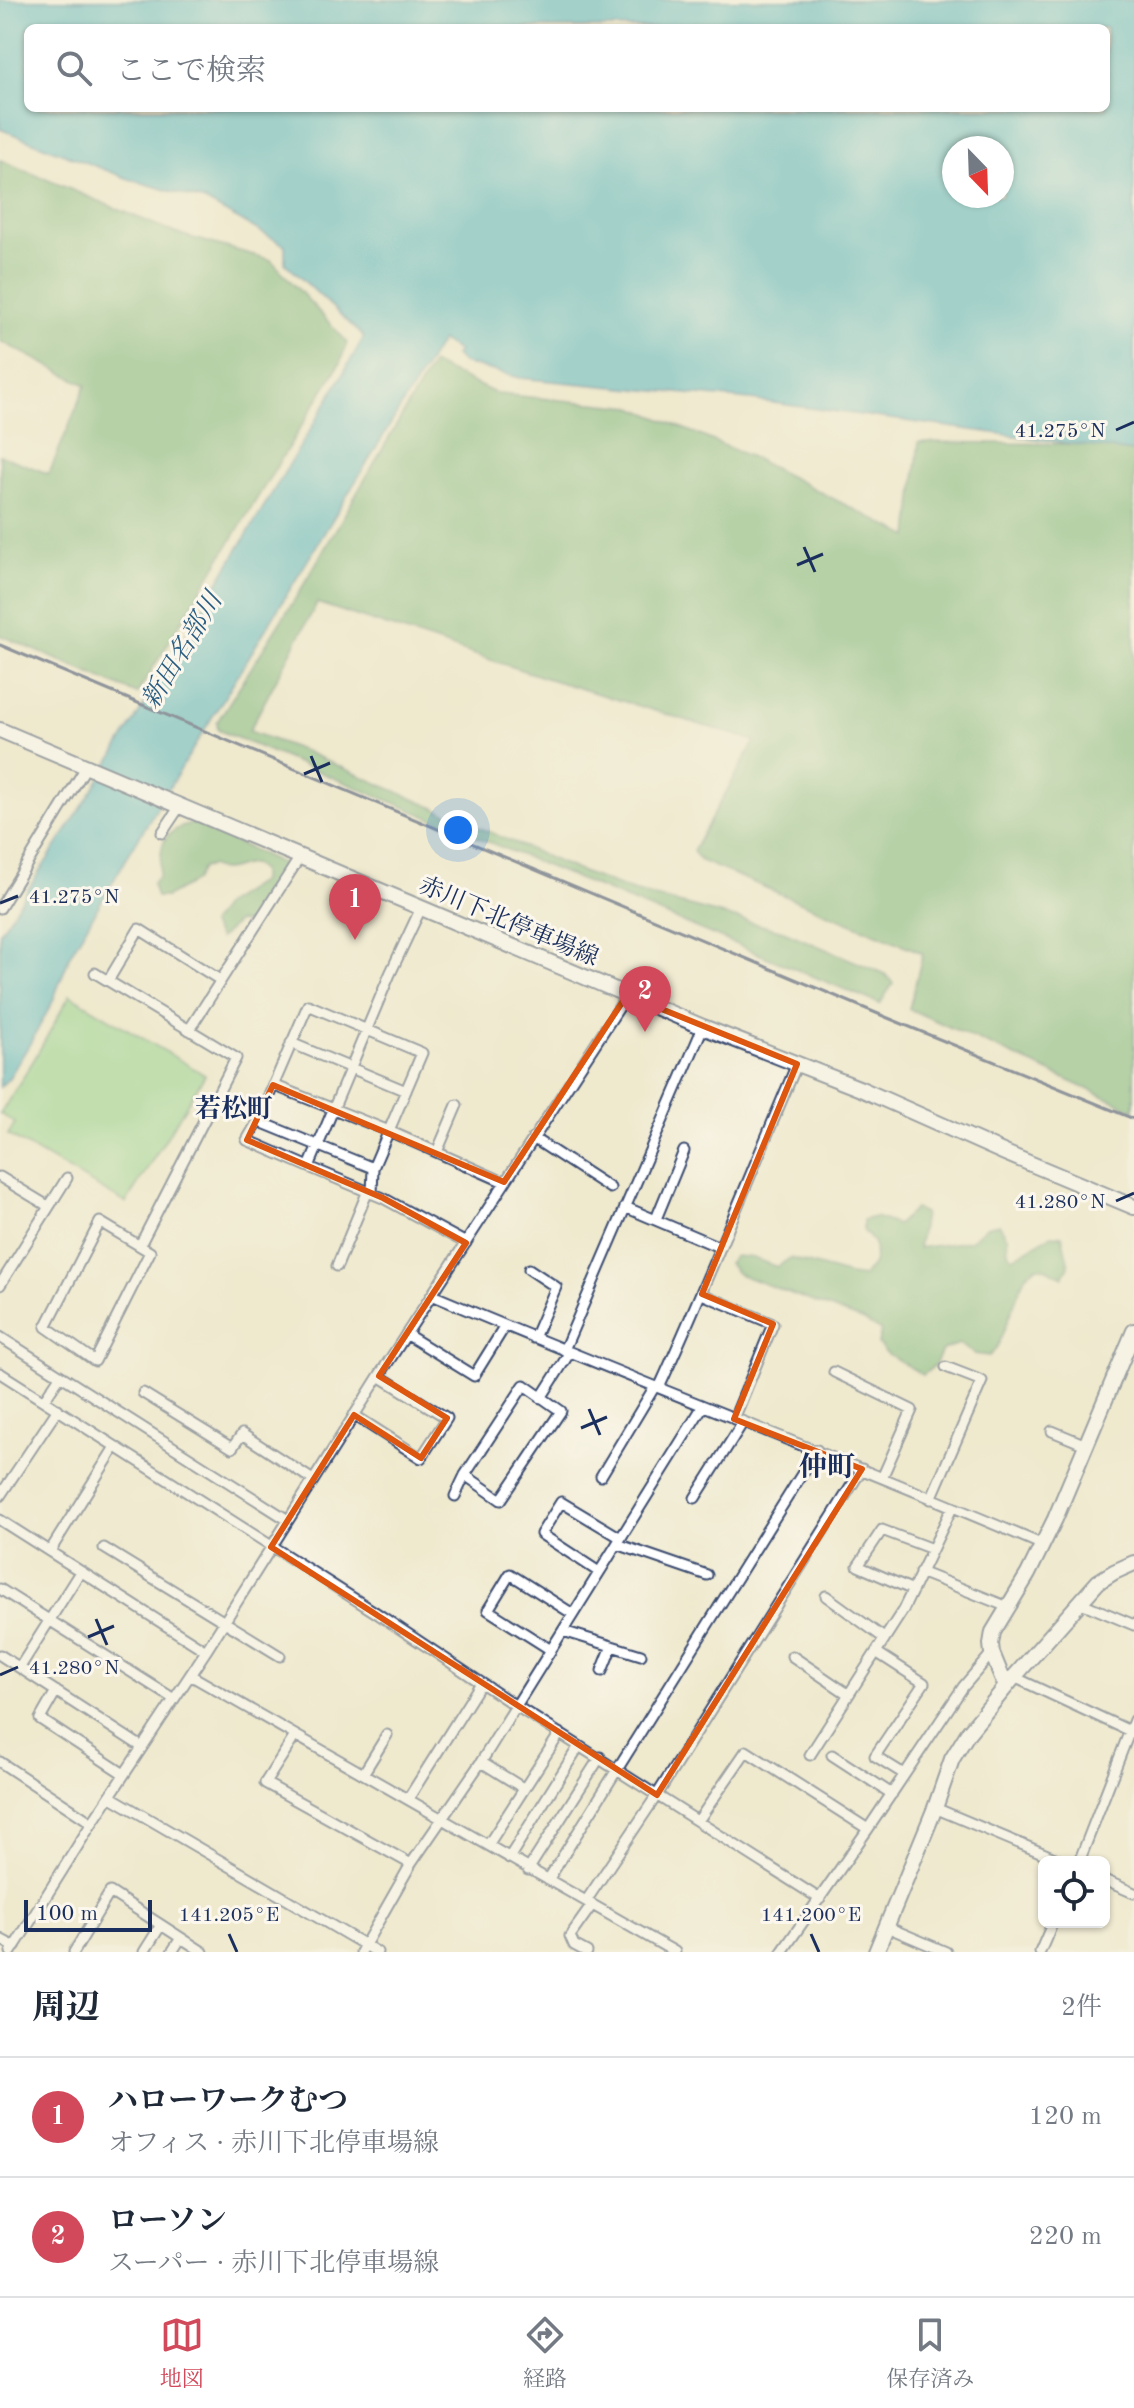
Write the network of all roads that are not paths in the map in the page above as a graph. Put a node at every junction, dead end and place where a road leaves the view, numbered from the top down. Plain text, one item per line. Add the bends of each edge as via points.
1 (0, 730) edge
2 (88, 767) junction
3 (180, 806) junction
4 (162, 833) dead end
5 (300, 857) junction
6 (0, 908) edge
7 (421, 908) junction
8 (95, 973) dead end
9 (220, 980) junction
10 (108, 981) junction
11 (627, 995) junction
12 (703, 1027) junction
13 (368, 1029) junction
14 (189, 1030) junction
15 (291, 1043) junction
16 (797, 1064) junction
17 (350, 1068) junction
18 (273, 1085) junction
19 (406, 1091) junction
20 (457, 1105) dead end
21 (333, 1109) junction
22 (258, 1121) junction
23 (389, 1131) junction
24 (533, 1138) junction
25 (318, 1145) junction
26 (684, 1151) dead end
27 (437, 1152) junction
28 (309, 1167) junction
29 (373, 1168) junction
30 (0, 1177) edge
31 (67, 1178) dead end
32 (504, 1182) junction
33 (610, 1188) dead end
34 (370, 1194) junction
35 (48, 1206) junction
36 (625, 1207) junction
37 (1134, 1207) edge
38 (656, 1219) junction
39 (466, 1243) junction
40 (140, 1245) junction
41 (719, 1247) junction
42 (0, 1262) edge
43 (337, 1266) dead end
44 (10, 1269) junction
45 (529, 1269) dead end
46 (0, 1285) edge
47 (702, 1294) junction
48 (432, 1295) junction
49 (505, 1326) junction
50 (1134, 1331) edge
51 (406, 1334) junction
52 (0, 1337) edge
53 (534, 1338) junction
54 (567, 1351) junction
55 (946, 1367) dead end
56 (834, 1372) dead end
57 (0, 1373) edge
58 (60, 1376) junction
59 (379, 1376) junction
60 (657, 1387) junction
61 (143, 1393) dead end
62 (541, 1398) junction
63 (44, 1400) junction
64 (703, 1406) junction
65 (58, 1409) junction
66 (354, 1415) junction
67 (738, 1421) junction
68 (1052, 1431) dead end
69 (1086, 1445) junction
70 (115, 1447) junction
71 (817, 1450) junction
72 (862, 1469) junction
73 (465, 1475) junction
74 (601, 1476) dead end
75 (882, 1478) junction
76 (313, 1480) junction
77 (0, 1496) edge
78 (455, 1496) dead end
79 (695, 1498) dead end
80 (931, 1499) junction
81 (952, 1508) junction
82 (0, 1520) edge
83 (288, 1520) junction
84 (619, 1541) junction
85 (1043, 1545) junction
86 (271, 1547) junction
87 (104, 1548) dead end
88 (932, 1549) junction
89 (50, 1551) junction
90 (1134, 1563) edge
91 (80, 1572) junction
92 (599, 1572) junction
93 (920, 1572) junction
94 (707, 1575) dead end
95 (0, 1589) edge
96 (913, 1590) junction
97 (826, 1596) dead end
98 (1079, 1602) junction
99 (1008, 1607) junction
100 (573, 1614) junction
101 (50, 1621) junction
102 (223, 1622) junction
103 (1134, 1625) edge
104 (563, 1631) junction
105 (884, 1638) junction
106 (612, 1646) junction
107 (551, 1650) junction
108 (206, 1651) junction
109 (876, 1652) junction
110 (992, 1653) junction
111 (0, 1655) edge
112 (641, 1655) dead end
113 (280, 1656) dead end
114 (792, 1656) dead end
115 (20, 1667) junction
116 (602, 1671) dead end
117 (190, 1675) junction
118 (1010, 1682) junction
119 (481, 1683) junction
120 (56, 1691) junction
121 (848, 1694) junction
122 (174, 1699) junction
123 (516, 1706) junction
124 (1134, 1720) edge
125 (1132, 1732) edge
126 (560, 1733) junction
127 (387, 1735) dead end
128 (295, 1736) junction
129 (579, 1746) junction
130 (142, 1747) junction
131 (810, 1755) dead end
132 (832, 1755) dead end
133 (600, 1757) junction
134 (0, 1762) edge
135 (481, 1762) junction
136 (617, 1768) junction
137 (124, 1774) junction
138 (363, 1774) junction
139 (904, 1774) junction
140 (523, 1788) junction
141 (892, 1794) junction
142 (657, 1795) junction
143 (111, 1797) junction
144 (408, 1799) junction
145 (935, 1808) junction
146 (440, 1819) junction
147 (698, 1821) junction
148 (92, 1823) junction
149 (868, 1829) junction
150 (488, 1845) junction
151 (1050, 1856) edge
152 (1081, 1856) edge
153 (509, 1858) junction
154 (411, 1864) junction
155 (528, 1870) junction
156 (548, 1880) junction
157 (1110, 1883) edge
158 (1134, 1893) edge
159 (820, 1899) junction
160 (589, 1903) junction
161 (161, 1925) junction
162 (887, 1927) junction
163 (1050, 1928) edge
164 (181, 1938) junction
165 (0, 1939) edge
166 (363, 1949) edge
167 (13, 1950) edge
168 (74, 1952) edge
169 (144, 1952) edge
170 (172, 1952) edge
171 (203, 1952) edge
172 (377, 1952) edge
173 (587, 1952) edge
174 (675, 1952) edge
175 (782, 1952) edge
176 (876, 1952) edge
177 (946, 1952) edge
178 (1040, 1952) edge

1 - 2 main road, 赤川下北停車場線
2 - 3 main road, 赤川下北停車場線
2 - 6 street
3 - 4 street
3 - 5 main road, 赤川下北停車場線
5 - 7 main road, 赤川下北停車場線
5 - 9 street
7 - 11 main road, 赤川下北停車場線
7 - 13 street
8 - 10 street
9 - 10 street via 139,929
9 - 14 street
10 - 14 street
11 - 12 main road, 赤川下北停車場線
11 - 24 street
12 - 16 main road, 赤川下北停車場線
12 - 36 street
13 - 15 street via 308,1005
13 - 17 street
13 - 19 street via 422,1053
14 - 40 street via 236,1058
15 - 17 street
15 - 18 street
16 - 37 main road, 赤川下北停車場線
16 - 41 street
17 - 19 street
17 - 21 street
18 - 21 street
18 - 22 street
19 - 23 street
20 - 27 street
21 - 23 street
21 - 25 street
22 - 25 street
22 - 28 street via 247,1140
23 - 27 street
23 - 29 street
24 - 32 street
24 - 33 street
25 - 28 street
25 - 29 street
26 - 38 street
27 - 32 street
28 - 34 street
29 - 34 street
30 - 35 street
31 - 35 street
32 - 39 street
34 - 39 street
34 - 43 street
35 - 44 street
36 - 38 street
36 - 54 street
38 - 41 street
39 - 48 street
40 - 40 street via 100,1222 46,1327 95,1361 150,1252
41 - 47 street
42 - 44 street
44 - 46 street
45 - 53 street via 556,1287
47 - 60 street
47 - 67 street via 773,1324
48 - 49 street
48 - 51 street
49 - 51 street via 474,1376
49 - 53 street
50 - 69 main road
51 - 59 street
52 - 58 street
53 - 54 street
54 - 60 street
54 - 62 street
55 - 80 street via 982,1381
56 - 75 street via 912,1410
57 - 63 street
58 - 63 street
58 - 83 street
59 - 66 street
59 - 66 street via 447,1418 421,1458
60 - 64 street
60 - 74 street
61 - 76 street via 232,1448 242,1434
62 - 73 street via 524,1385
62 - 73 street via 561,1411 501,1500
63 - 65 street
64 - 67 street
64 - 84 street
65 - 70 street
65 - 77 street
66 - 76 street
67 - 71 street
67 - 79 street
68 - 69 street
69 - 85 main road
70 - 86 street
70 - 89 street
71 - 72 street
71 - 136 street
72 - 75 street
72 - 142 street
73 - 78 street
75 - 80 street
76 - 83 street
80 - 81 street
81 - 85 street
81 - 88 street
82 - 89 street
83 - 86 street
84 - 92 street
84 - 92 street via 561,1502 541,1534
84 - 94 street
85 - 99 main road
86 - 102 street
86 - 119 street
87 - 102 street
88 - 93 street
88 - 96 street via 882,1530 858,1566
89 - 91 street
90 - 98 main road via 1098,1582
91 - 101 street
91 - 108 street
92 - 100 street
93 - 96 street
93 - 99 street
95 - 101 street
96 - 105 street
97 - 105 street
98 - 103 street
98 - 118 main road
99 - 110 main road via 993,1632
100 - 104 street
100 - 107 street via 510,1574 488,1610
101 - 115 street
101 - 122 street
102 - 108 street
102 - 113 street
104 - 106 street
104 - 107 street
105 - 109 street
106 - 112 street
106 - 116 street
107 - 123 street
108 - 117 street
109 - 121 street
109 - 139 street via 924,1683 875,1756
110 - 118 main road
110 - 139 street
111 - 115 street
114 - 121 street
115 - 120 street
117 - 122 street
117 - 128 street
118 - 125 street
118 - 145 main road via 952,1759
119 - 123 street
119 - 144 street
120 - 130 street
120 - 137 street via 40,1719
121 - 131 street
122 - 130 street
123 - 126 street
123 - 135 street
124 - 125 street
125 - 152 street
126 - 129 street
126 - 140 street
127 - 138 street
128 - 138 street
128 - 154 street via 265,1783
129 - 133 street
129 - 153 street
130 - 137 street
132 - 141 street
133 - 136 street
133 - 155 street
134 - 148 street
135 - 140 street
135 - 146 street
136 - 142 street
136 - 156 street
137 - 143 street
138 - 144 street
139 - 141 street
140 - 150 street
141 - 149 street
142 - 147 street
142 - 160 street
143 - 148 street
143 - 166 street
144 - 146 street
145 - 151 street
145 - 162 main road
146 - 150 street
146 - 154 street
147 - 149 street via 746,1751
147 - 159 street
148 - 167 street
149 - 159 street
150 - 153 street
153 - 155 street
154 - 166 street
155 - 156 street
156 - 160 street
157 - 158 street
159 - 175 street
160 - 173 street via 570,1936
160 - 174 street
161 - 164 street
161 - 168 street via 110,1892
161 - 169 street
162 - 176 main road
162 - 177 street
163 - 178 street
164 - 170 street
164 - 171 street
165 - 167 street
166 - 172 street

